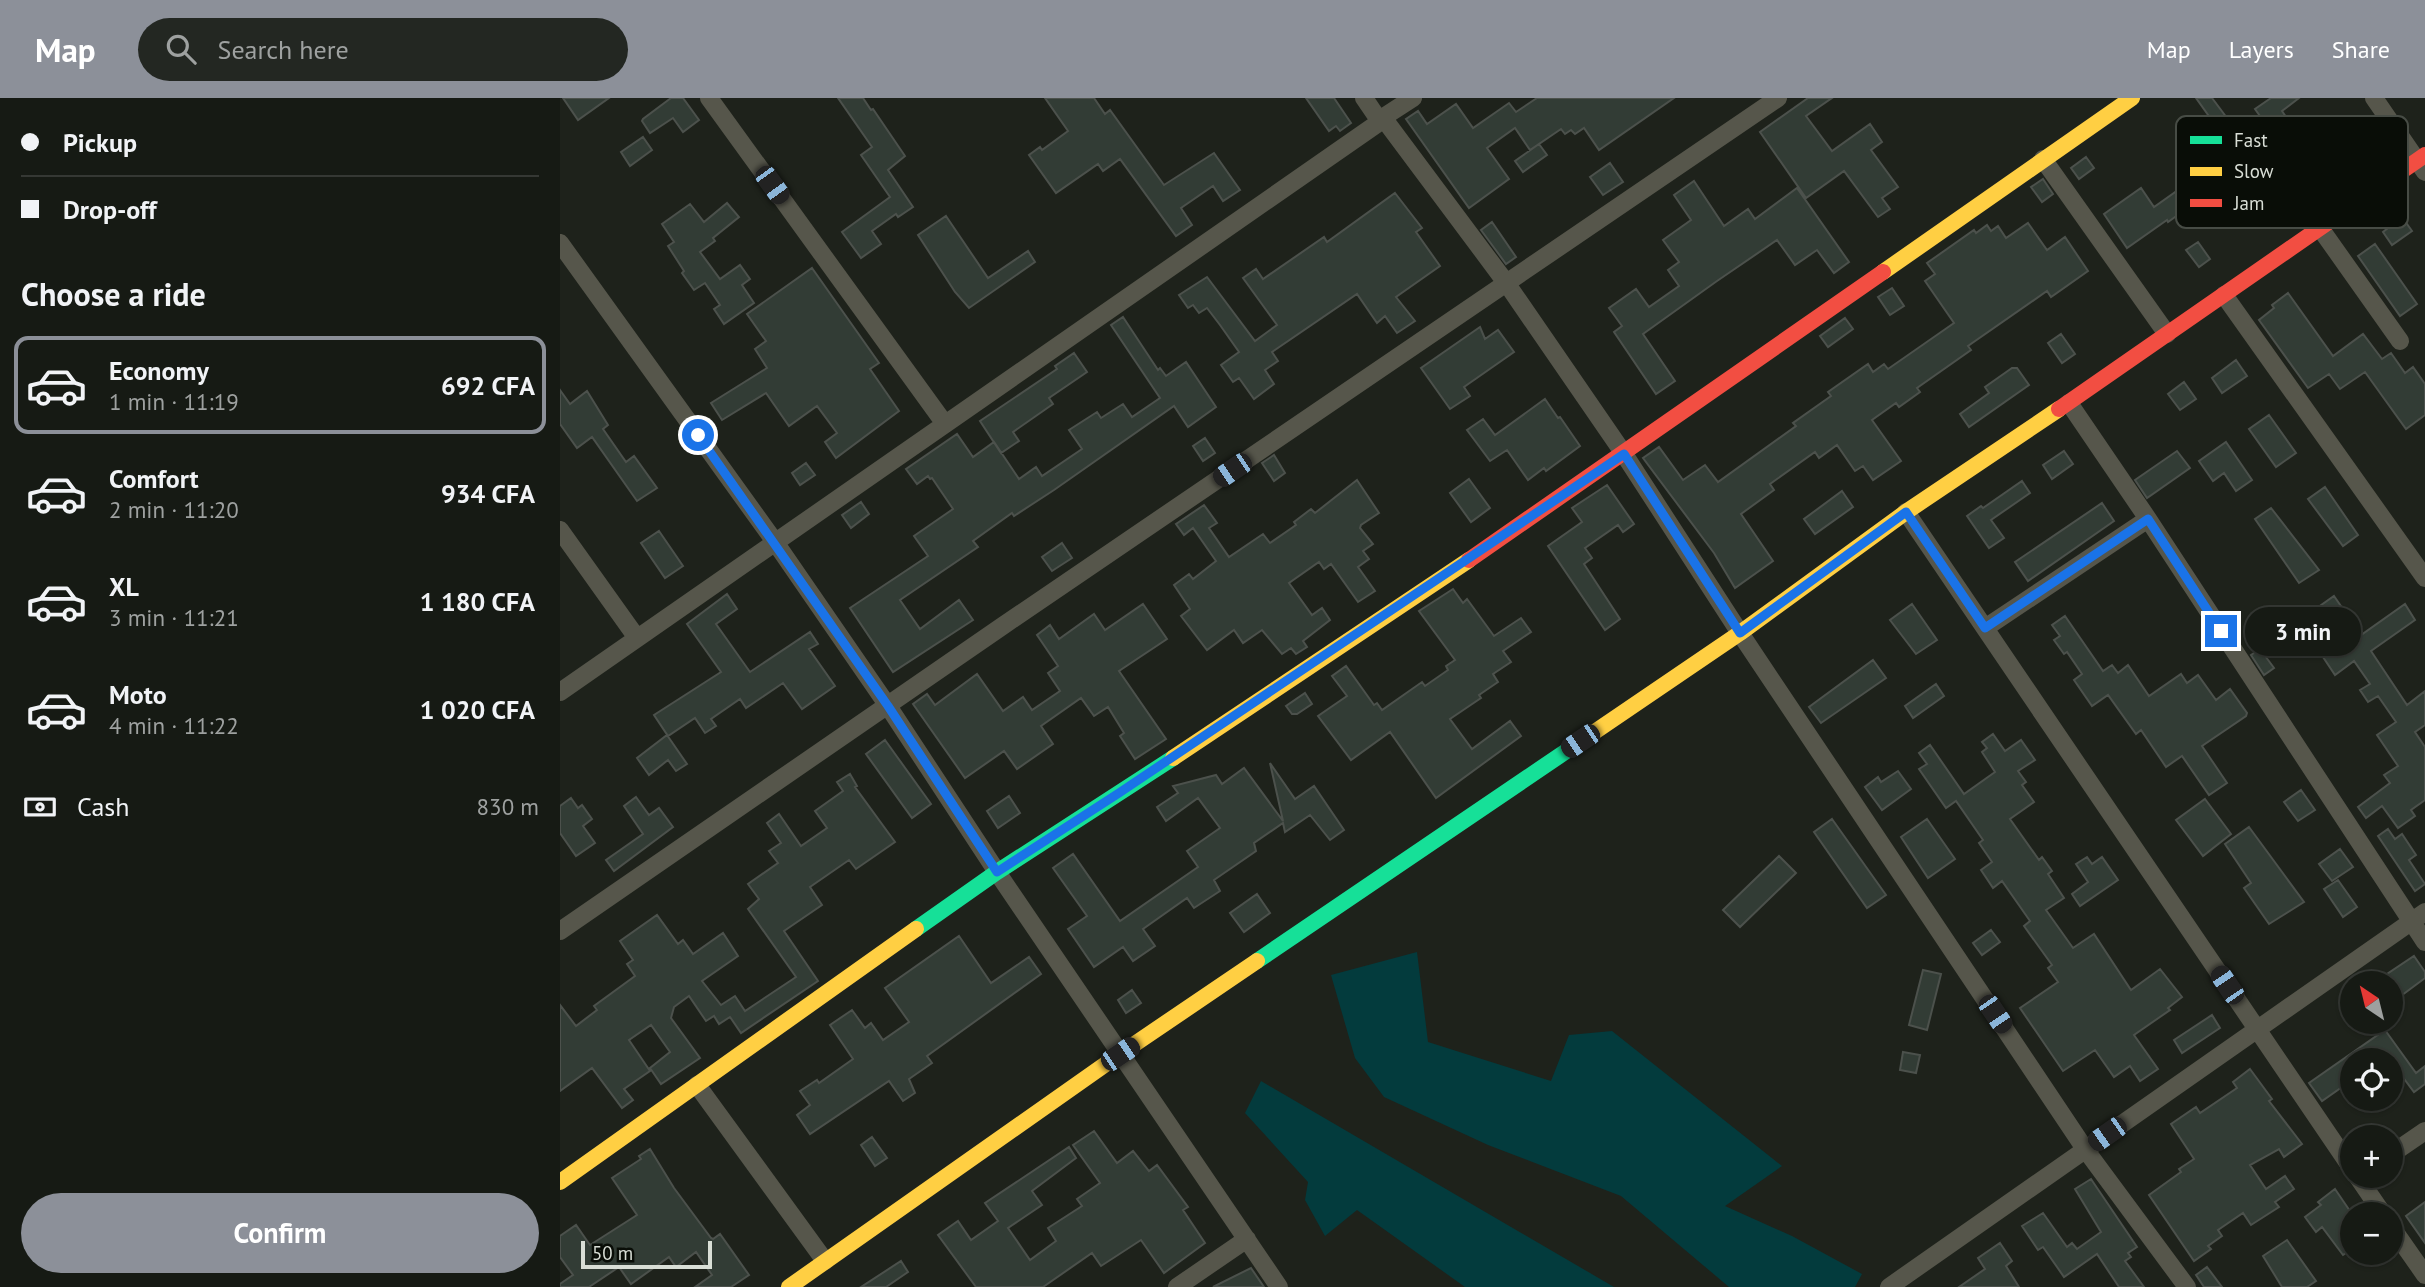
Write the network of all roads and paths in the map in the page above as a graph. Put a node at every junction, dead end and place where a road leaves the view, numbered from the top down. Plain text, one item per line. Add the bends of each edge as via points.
1 (709, 98) edge
2 (1364, 98) edge
3 (1413, 98) edge
4 (1778, 98) edge
5 (2132, 98) edge
6 (2374, 98) edge
7 (2387, 116) edge
8 (1382, 120) junction
9 (2408, 144) edge
10 (2043, 159) junction
11 (2422, 163) edge
12 (2320, 228) joint
13 (560, 243) edge
14 (1507, 285) junction
15 (2224, 295) junction
16 (2167, 334) junction
17 (2400, 341) dead end
18 (2069, 403) junction
19 (945, 424) junction
20 (1624, 454) junction
21 (1906, 512) junction
22 (2148, 519) junction
23 (560, 530) edge
24 (775, 542) junction
25 (2425, 578) edge
26 (1985, 628) junction
27 (1740, 633) junction
28 (637, 638) junction
29 (560, 692) edge
30 (888, 706) junction
31 (997, 872) junction
32 (2418, 917) edge
33 (560, 932) edge
34 (2425, 942) edge
35 (2257, 1030) junction
36 (1120, 1054) junction
37 (697, 1084) junction
38 (2425, 1130) edge
39 (2403, 1146) edge
40 (2085, 1149) junction
41 (2340, 1150) edge
42 (560, 1182) edge
43 (1247, 1239) junction
44 (2403, 1244) edge
45 (825, 1261) junction
46 (2425, 1275) edge
47 (789, 1287) edge
48 (1177, 1287) edge
49 (1279, 1287) edge
50 (1889, 1287) edge
51 (2187, 1287) edge

1 - 19 street
2 - 8 street
3 - 8 street
4 - 14 street
5 - 10 street
6 - 7 street
8 - 14 street
8 - 19 street
9 - 11 street
10 - 16 street
10 - 20 street
12 - 15 street
12 - 17 street
13 - 24 street
14 - 20 street
14 - 30 street
15 - 16 street
15 - 25 street
16 - 18 street
18 - 21 street
18 - 22 street
19 - 24 street
20 - 27 street
20 - 31 street
21 - 26 street
21 - 27 street
22 - 26 street
22 - 32 street
23 - 28 street
24 - 28 street
24 - 30 street
26 - 35 street
27 - 36 street
27 - 40 street
28 - 29 street
30 - 31 street
30 - 33 street
31 - 36 street
31 - 37 street
32 - 34 street
32 - 35 street
35 - 40 street
35 - 41 street
36 - 43 street
36 - 45 street
37 - 42 street
37 - 45 street
38 - 39 street
40 - 50 street
40 - 51 street
43 - 48 street
43 - 49 street
44 - 46 street
45 - 47 street

